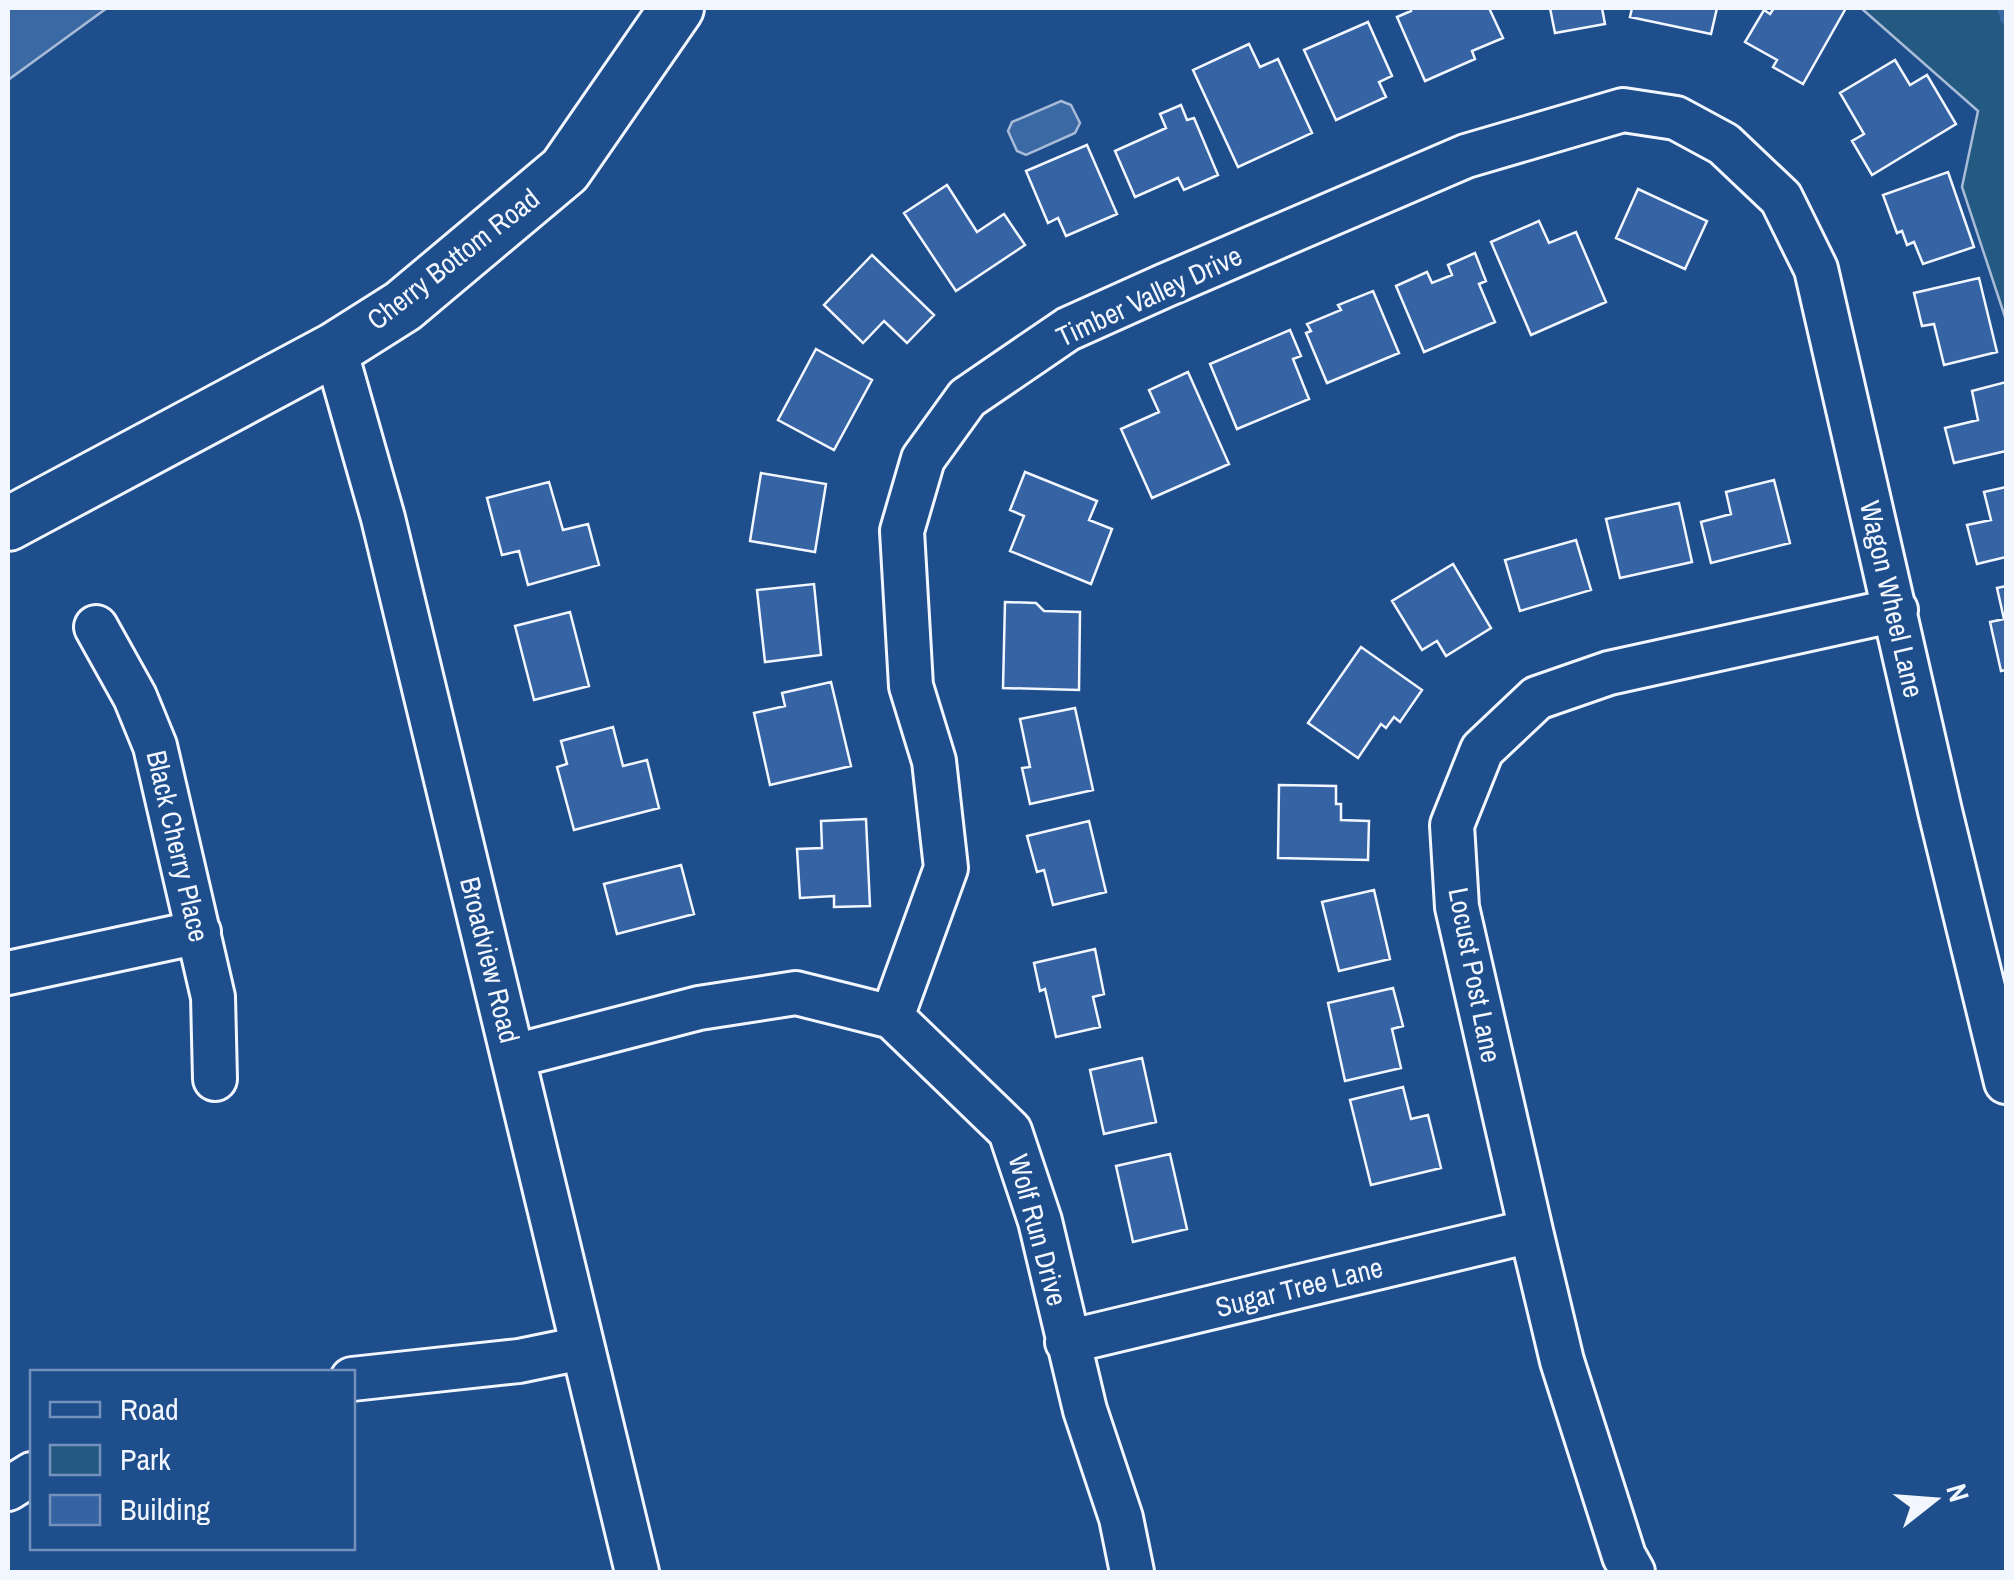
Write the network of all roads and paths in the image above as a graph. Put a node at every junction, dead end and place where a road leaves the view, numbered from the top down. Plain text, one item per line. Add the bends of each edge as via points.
1 (677, 8) edge
2 (1724, 144) joint
3 (334, 349) junction
4 (8, 524) edge
5 (1896, 610) junction
6 (96, 627) dead end
7 (199, 932) junction
8 (8, 974) edge
9 (892, 1017) junction
10 (514, 1056) junction
11 (215, 1079) dead end
12 (2006, 1082) edge
13 (1530, 1231) junction
14 (1068, 1342) junction
15 (582, 1348) junction
16 (355, 1379) edge
17 (30, 1475) edge
18 (8, 1489) edge
19 (637, 1572) edge
20 (1132, 1572) edge
21 (1633, 1572) edge

1 - 3 main road, Cherry Bottom Road via 565,170 403,306
2 - 5 street, Wagon Wheel Lane via 1781,198 1816,269
2 - 9 street, Timber Valley Drive via 1676,118 1623,110 1466,156 1068,329 967,398 923,459 902,531 911,686 934,761 946,868
3 - 4 main road, Cherry Bottom Road
3 - 10 street, Broadview Road via 383,518
5 - 12 street, Wagon Wheel Lane
5 - 13 street, Locust Post Lane via 1609,673 1537,698 1482,750 1452,825 1457,906
6 - 7 street, Black Cherry Place via 156,746
7 - 8 street
7 - 11 street, Black Cherry Place via 213,997
9 - 10 street, Wolf Run Drive via 796,993 699,1008
9 - 14 street, Wolf Run Drive via 1010,1131
10 - 15 street, Broadview Road
13 - 14 street, Sugar Tree Lane
13 - 21 street, Locust Post Lane via 1562,1360
14 - 20 street, Wolf Run Drive
15 - 16 street
15 - 19 street, Broadview Road
17 - 18 street

